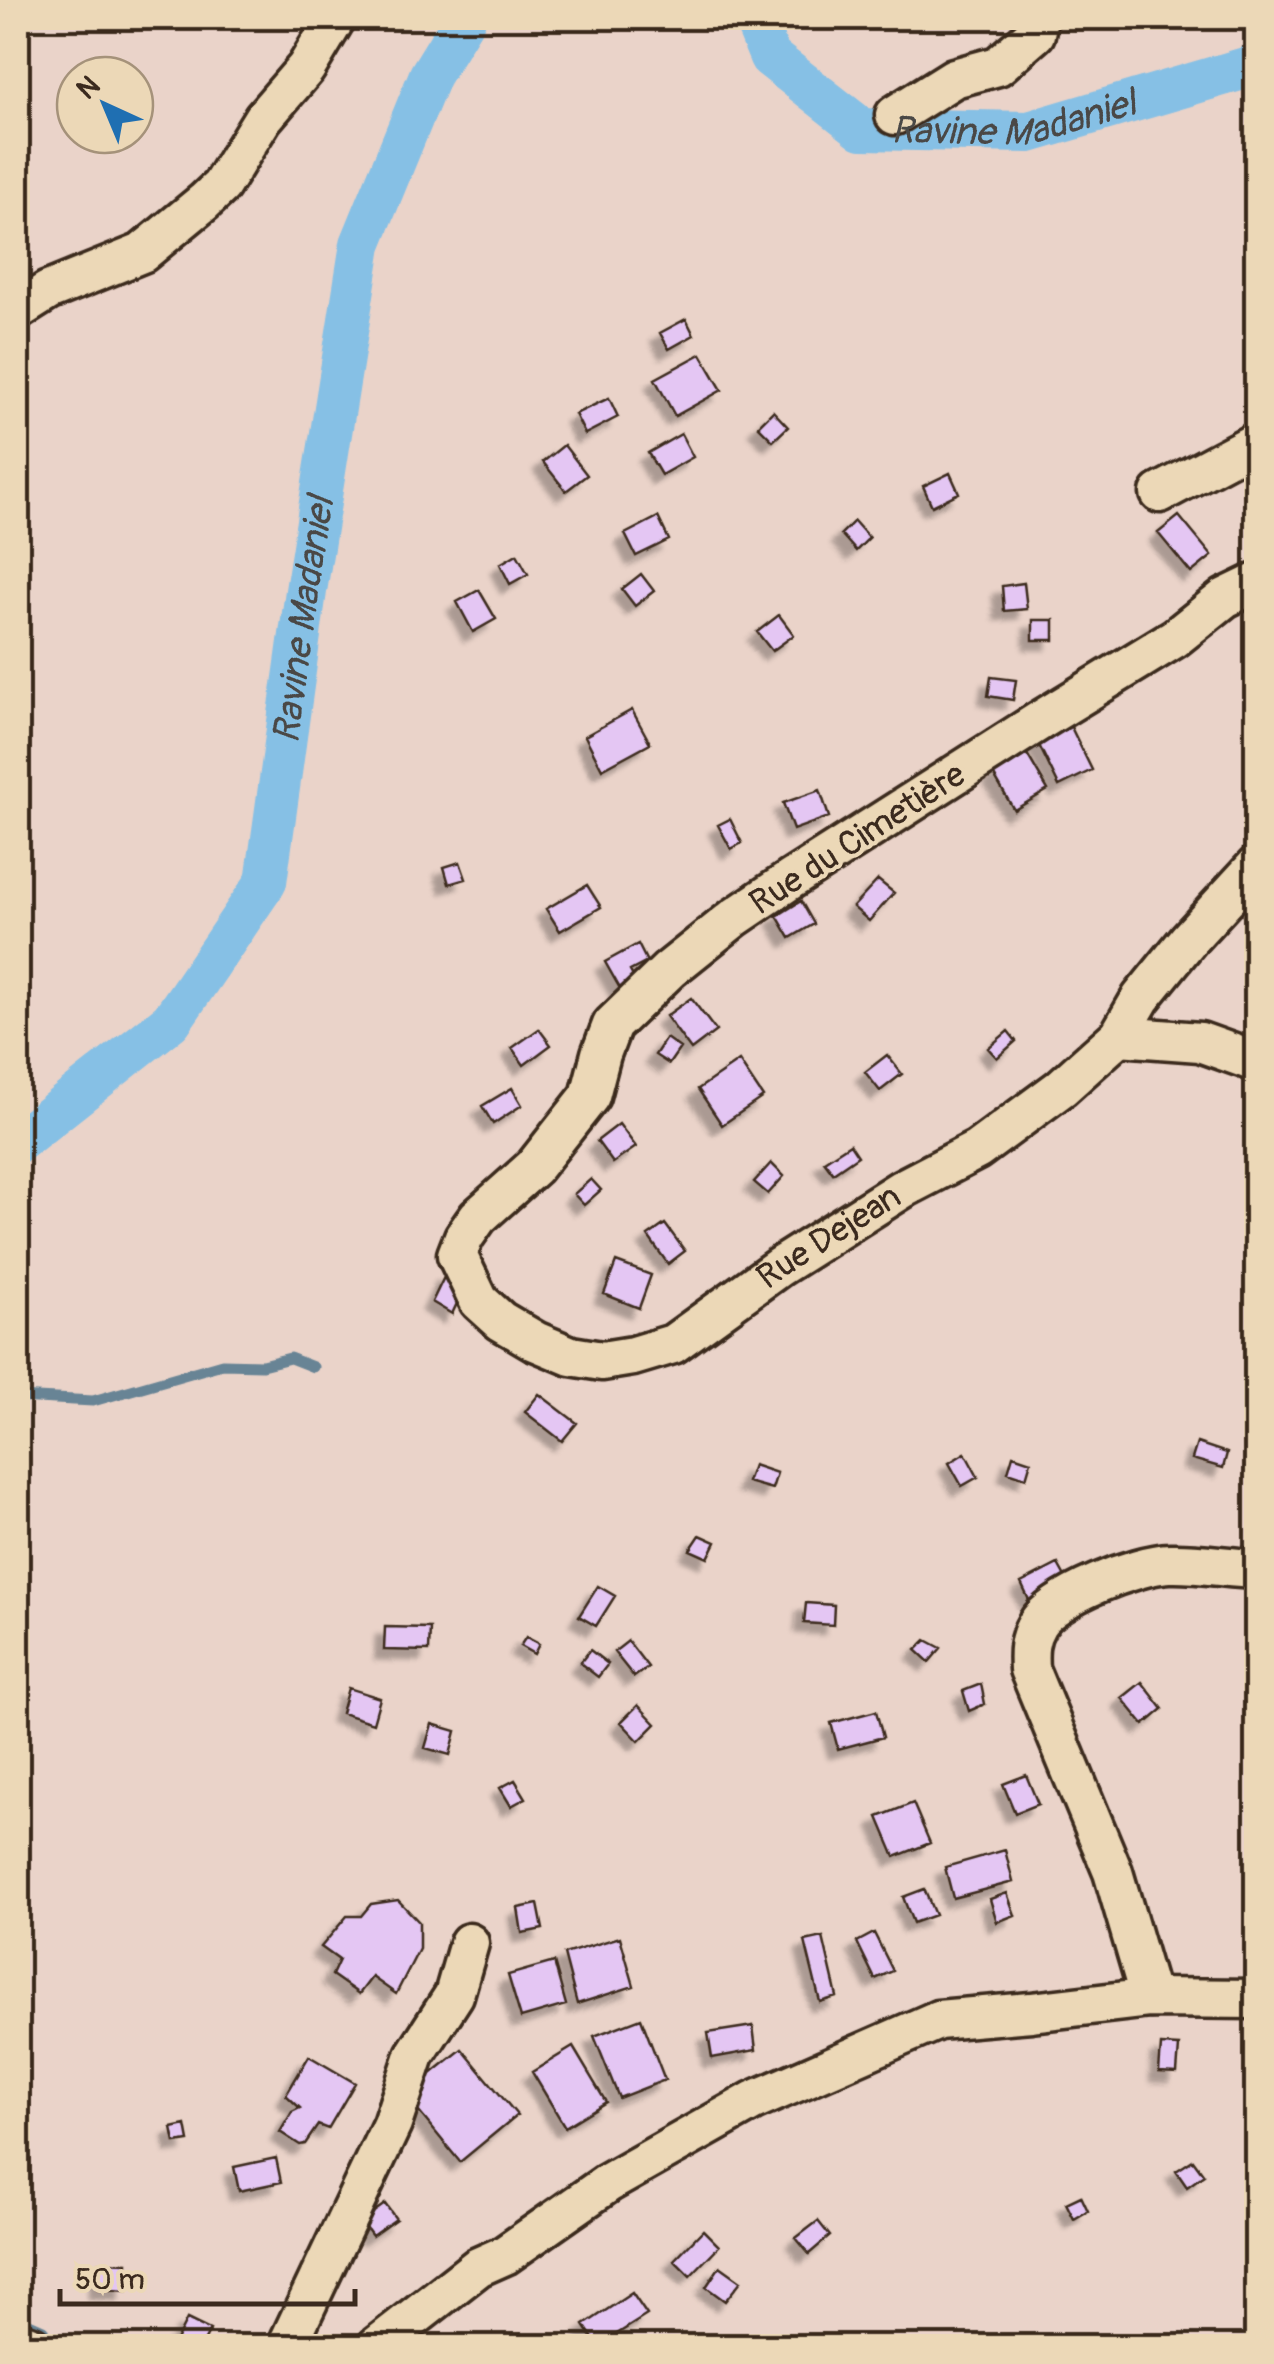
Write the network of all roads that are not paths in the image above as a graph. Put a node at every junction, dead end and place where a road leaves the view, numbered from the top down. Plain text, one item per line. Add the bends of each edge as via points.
1 (336, 18) edge
2 (1038, 18) edge
3 (894, 115) dead end
4 (18, 310) edge
5 (1256, 442) edge
6 (1160, 493) dead end
7 (1256, 583) edge
8 (1256, 866) edge
9 (1119, 1036) junction
10 (1252, 1055) edge
11 (534, 1167) joint
12 (1256, 1569) edge
13 (470, 1942) dead end
14 (1150, 1998) junction
15 (1256, 1999) edge
16 (18, 2340) edge
17 (32, 2346) edge
18 (288, 2346) edge
19 (377, 2346) edge

1 - 4 street via 204,202 142,254
2 - 3 street via 1035,34 998,66 954,78
5 - 6 street
7 - 11 street, Rue du Cimetière via 790,880 669,970 612,1025 590,1096
8 - 9 street, Rue Dejean via 1141,998
9 - 10 street via 1200,1042
9 - 11 street, Rue Dejean via 977,1150 794,1257 672,1344 633,1356 571,1356 535,1341 479,1302 457,1255 464,1237
12 - 14 street via 1169,1563 1126,1571 1056,1604 1028,1642 1028,1669 1113,1872
13 - 18 street via 454,1995 415,2055 392,2124
14 - 15 street
14 - 19 street via 938,2020 753,2101 608,2182 478,2267
16 - 17 street

